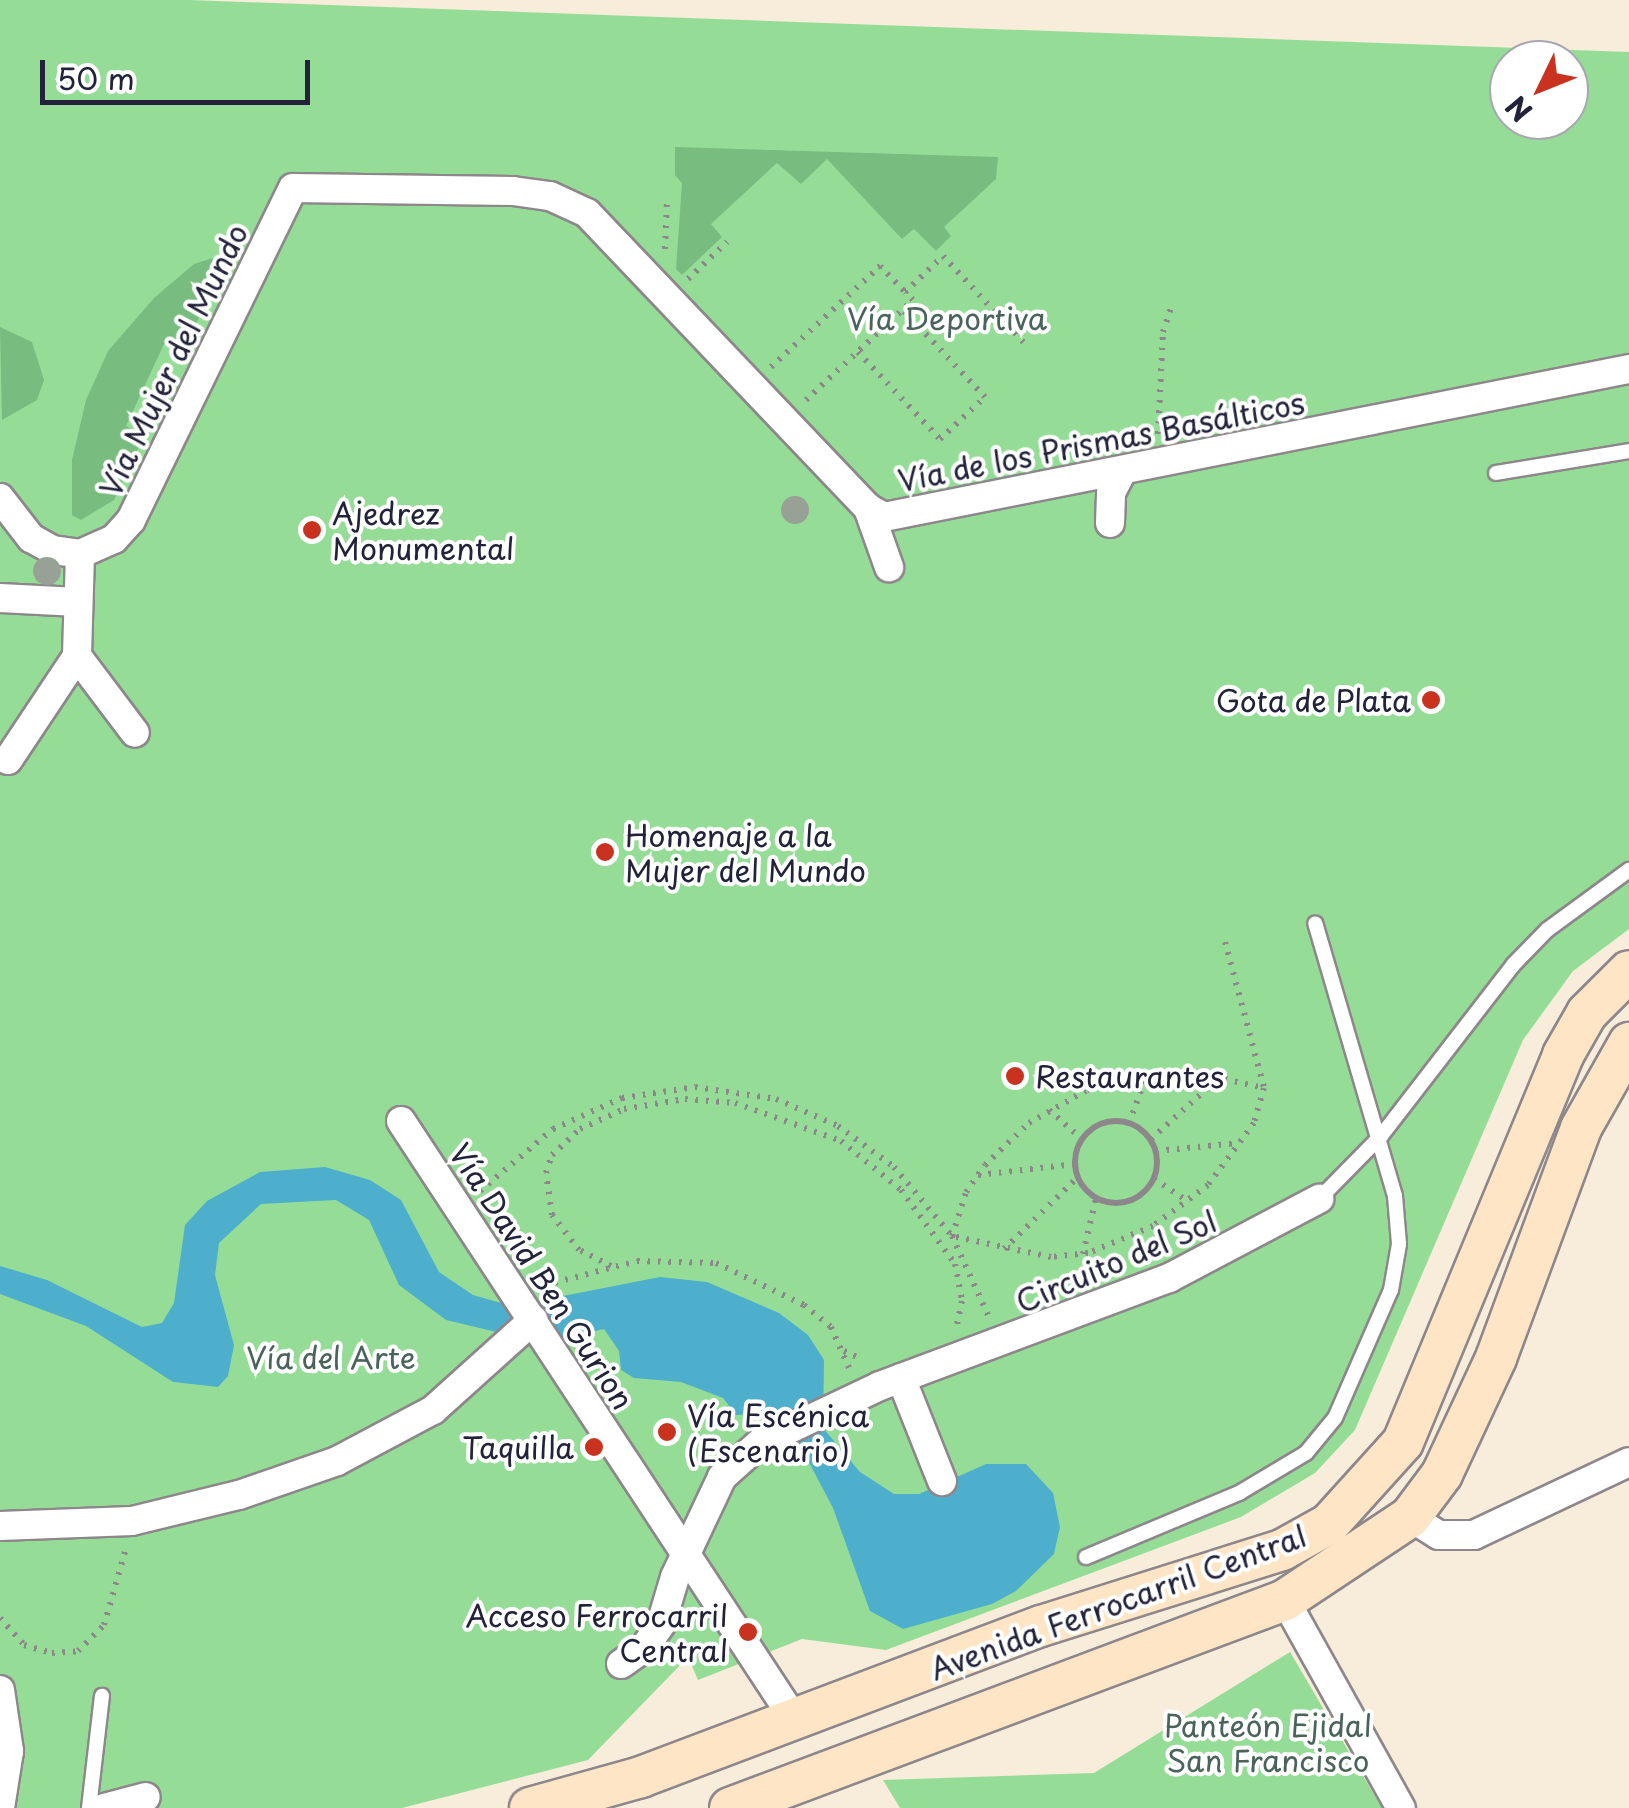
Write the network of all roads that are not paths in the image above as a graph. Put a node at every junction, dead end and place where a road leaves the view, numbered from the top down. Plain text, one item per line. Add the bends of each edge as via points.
1 (293, 188) joint
2 (1629, 369) edge
3 (1629, 451) edge
4 (1122, 471) junction
5 (1496, 473) dead end
6 (0, 498) edge
7 (868, 508) junction
8 (1110, 523) dead end
9 (80, 554) junction
10 (889, 567) dead end
11 (0, 598) edge
12 (78, 602) junction
13 (77, 656) junction
14 (135, 734) dead end
15 (8, 760) dead end
16 (1629, 870) edge
17 (1316, 923) dead end
18 (1629, 971) edge
19 (1629, 1043) edge
20 (401, 1120) dead end
21 (1381, 1136) junction
22 (1318, 1199) joint
23 (1468, 1286) junction
24 (1517, 1305) junction
25 (533, 1320) junction
26 (890, 1370) junction
27 (1629, 1462) edge
28 (942, 1480) dead end
29 (1410, 1518) junction
30 (0, 1526) edge
31 (686, 1554) junction
32 (1086, 1556) dead end
33 (1285, 1600) junction
34 (621, 1664) dead end
35 (0, 1690) edge
36 (102, 1696) dead end
37 (794, 1718) junction
38 (641, 1776) junction
39 (146, 1797) dead end
40 (0, 1808) edge
41 (89, 1808) edge
42 (104, 1808) edge
43 (530, 1808) edge
44 (584, 1808) edge
45 (730, 1808) edge
46 (1402, 1808) edge

1 - 7 street, Vía de los Prismas Basálticos via 550,196 587,213
1 - 9 street, Vía Mujer del Mundo via 132,520 114,539
2 - 4 street, Vía de los Prismas Basálticos
3 - 5 lane
4 - 7 street, Vía de los Prismas Basálticos via 904,518
4 - 8 street
6 - 9 street via 31,538
7 - 10 street
9 - 12 street
11 - 12 street
12 - 13 street
13 - 14 street
13 - 15 street
16 - 21 lane, Circuito del Sol via 1547,930 1513,965
17 - 21 lane
18 - 23 street, Avenida Ferrocarril Central via 1587,1013 1563,1055
19 - 24 street, Avenida Ferrocarril Central via 1581,1128
20 - 25 street, Vía David Ben Gurion
21 - 22 lane, Circuito del Sol
21 - 32 lane via 1399,1244 1391,1290 1335,1418 1306,1453 1239,1493
22 - 26 street, Circuito del Sol via 1182,1272 998,1345
23 - 24 street
23 - 37 street, Avenida Ferrocarril Central via 1403,1442 1330,1524 1282,1550 1041,1626
24 - 29 street, Avenida Ferrocarril Central via 1442,1474
25 - 30 street via 432,1410 383,1440 268,1486 90,1526
25 - 31 street, Vía David Ben Gurion
26 - 28 street
26 - 31 street, Circuito del Sol via 853,1399 760,1443 722,1478
27 - 29 street via 1474,1535 1438,1535
29 - 33 street, Avenida Ferrocarril Central
31 - 34 street, Circuito del Sol via 660,1624 645,1647
31 - 37 street, Vía David Ben Gurion
33 - 45 street, Avenida Ferrocarril Central
33 - 46 street
35 - 40 street via 9,1751
36 - 41 lane
37 - 38 street, Avenida Ferrocarril Central
38 - 43 street, Avenida Ferrocarril Central
38 - 44 lane
39 - 42 street

